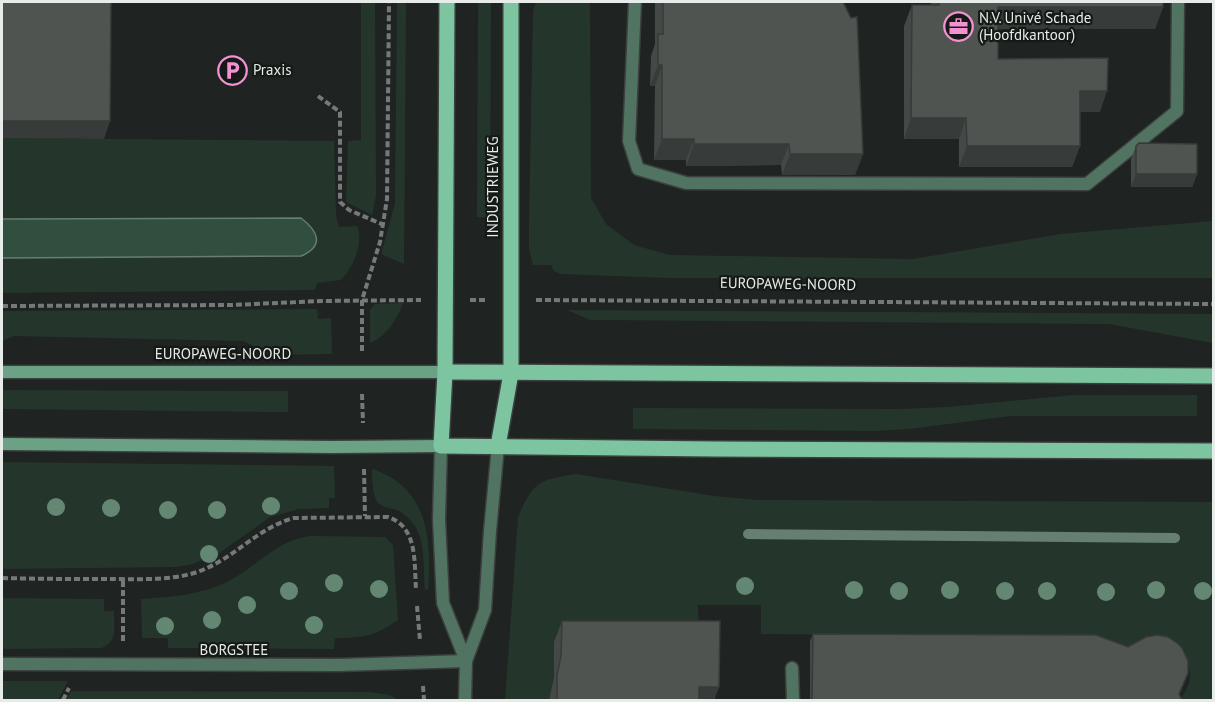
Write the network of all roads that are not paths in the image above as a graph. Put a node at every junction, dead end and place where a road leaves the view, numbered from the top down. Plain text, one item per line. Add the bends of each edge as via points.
1 (447, 2) edge
2 (511, 2) edge
3 (635, 2) edge
4 (1178, 2) edge
5 (2, 372) edge
6 (445, 372) junction
7 (511, 373) junction
8 (1214, 376) edge
9 (2, 444) edge
10 (441, 446) junction
11 (498, 446) junction
12 (1214, 451) edge
13 (466, 661) junction
14 (2, 664) edge
15 (792, 668) dead end
16 (465, 700) edge
17 (793, 700) edge

1 - 6 main road
2 - 7 main road, INDUSTRIEWEG
3 - 4 street via 629,141 638,169 686,183 1087,184 1177,111
5 - 6 main road, EUROPAWEG-NOORD
6 - 7 main road, EUROPAWEG-NOORD
6 - 10 main road
7 - 8 main road, EUROPAWEG-NOORD
7 - 11 main road
9 - 10 main road
10 - 11 main road
10 - 13 street via 443,603
11 - 12 main road
11 - 13 street via 485,610
13 - 14 street, BORGSTEE
13 - 16 street
15 - 17 street

